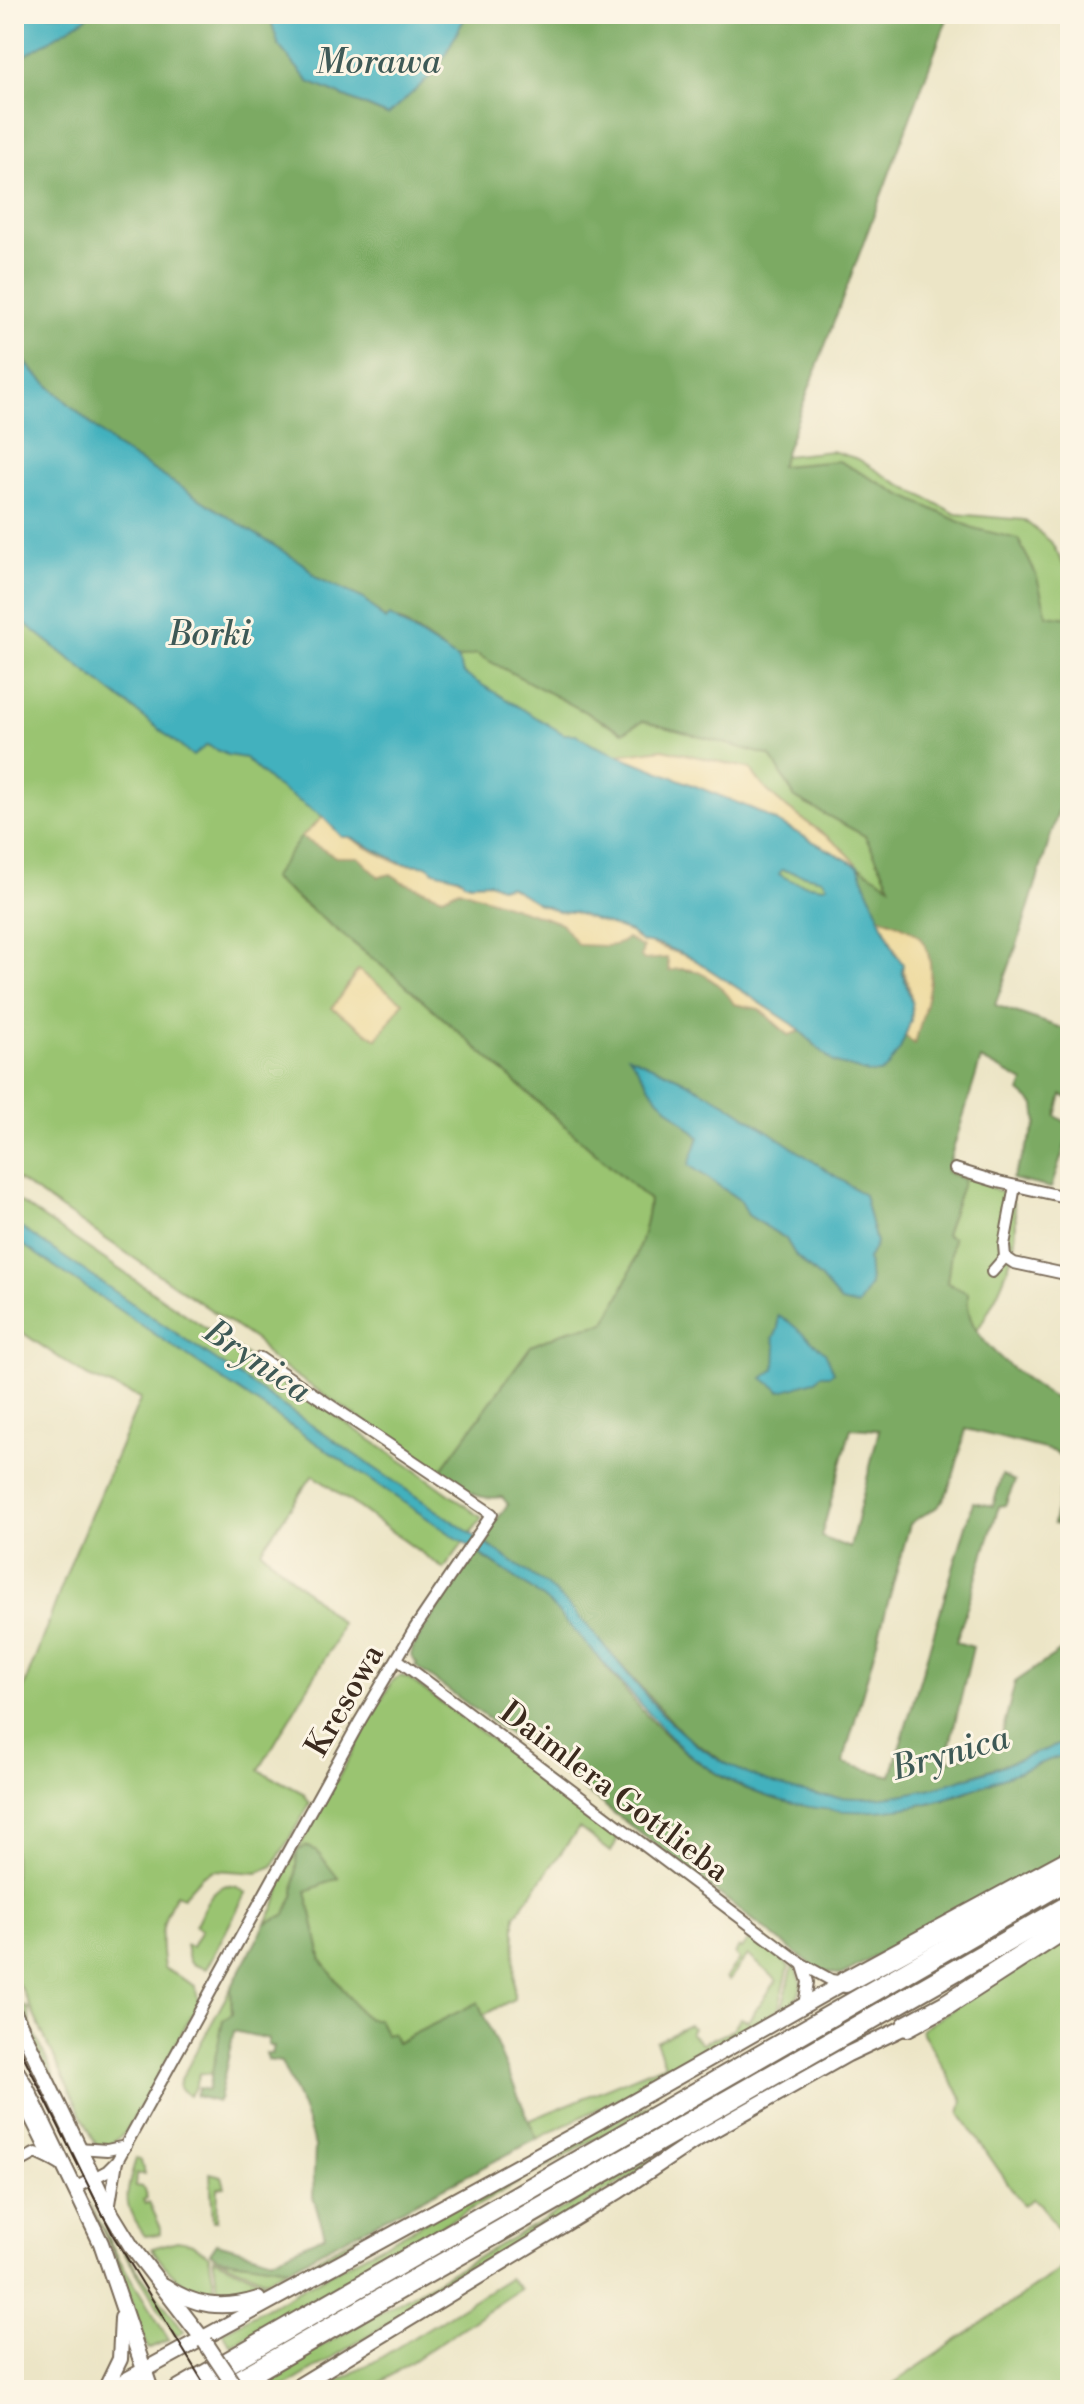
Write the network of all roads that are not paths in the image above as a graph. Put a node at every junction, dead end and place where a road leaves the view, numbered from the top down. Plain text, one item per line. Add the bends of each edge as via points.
1 (955, 1169) dead end
2 (1015, 1186) junction
3 (1070, 1198) edge
4 (1005, 1257) junction
5 (992, 1272) dead end
6 (1070, 1275) edge
7 (260, 1358) dead end
8 (397, 1659) junction
9 (1070, 1860) edge
10 (1070, 1878) edge
11 (1070, 1905) edge
12 (1070, 1925) edge
13 (802, 1964) junction
14 (845, 1982) junction
15 (804, 2005) junction
16 (14, 2013) edge
17 (907, 2026) joint
18 (14, 2067) edge
19 (14, 2086) edge
20 (126, 2146) junction
21 (78, 2148) junction
22 (51, 2160) junction
23 (117, 2161) junction
24 (14, 2165) edge
25 (65, 2168) junction
26 (93, 2178) junction
27 (75, 2188) junction
28 (109, 2210) junction
29 (155, 2278) junction
30 (289, 2290) junction
31 (123, 2305) junction
32 (203, 2340) junction
33 (147, 2378) edge
34 (106, 2390) edge
35 (180, 2390) edge
36 (222, 2390) edge
37 (237, 2390) edge
38 (292, 2390) edge

1 - 2 street
2 - 3 street
2 - 4 street
4 - 5 street
4 - 6 street
7 - 8 street, Kresowa via 492,1514
8 - 13 street, Daimlera Gottlieba
8 - 20 street, Kresowa
9 - 14 highway
10 - 35 highway
11 - 36 highway
12 - 17 highway
13 - 14 street, Daimlera Gottlieba
13 - 15 street via 808,1982
14 - 15 main road
15 - 30 main road
16 - 21 main road
17 - 38 main road via 692,2142
18 - 25 main road
19 - 22 street
20 - 21 street
20 - 23 street, Kresowa
21 - 26 main road
22 - 24 street via 36,2153
22 - 25 street
23 - 26 street
23 - 28 street
25 - 27 main road
26 - 27 street
26 - 28 main road
27 - 31 main road
28 - 29 main road
29 - 30 main road via 191,2301 215,2307
29 - 32 main road
30 - 32 main road
31 - 33 main road
31 - 34 main road via 120,2359
32 - 33 main road
32 - 37 main road, bridge
33 - 34 main road

